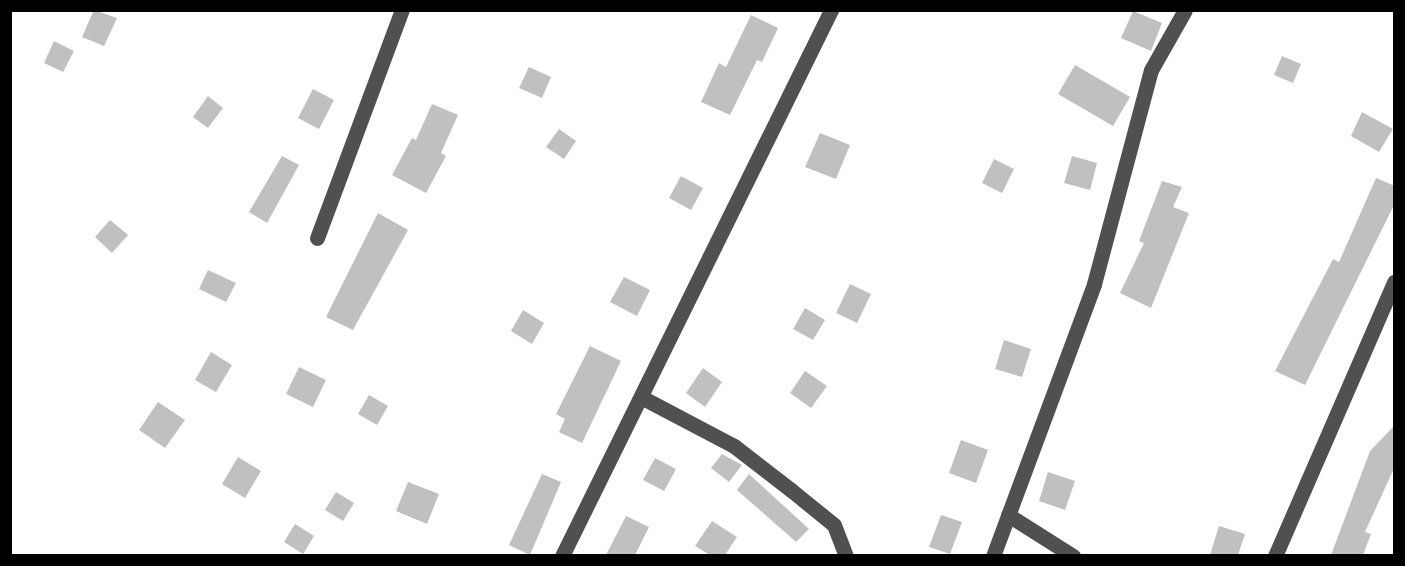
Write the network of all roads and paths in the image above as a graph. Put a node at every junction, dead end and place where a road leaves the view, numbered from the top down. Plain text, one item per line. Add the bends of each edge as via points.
1 (402, 10) edge
2 (831, 10) edge
3 (1185, 10) edge
4 (317, 238) dead end
5 (1395, 282) edge
6 (641, 397) junction
7 (1008, 515) junction
8 (562, 555) edge
9 (846, 555) edge
10 (993, 555) edge
11 (1073, 555) edge
12 (1275, 555) edge

1 - 4 street
2 - 6 street
3 - 7 street via 1151,70 1094,284
5 - 12 street
6 - 8 street
6 - 9 street via 734,446 834,525
7 - 10 street
7 - 11 street

